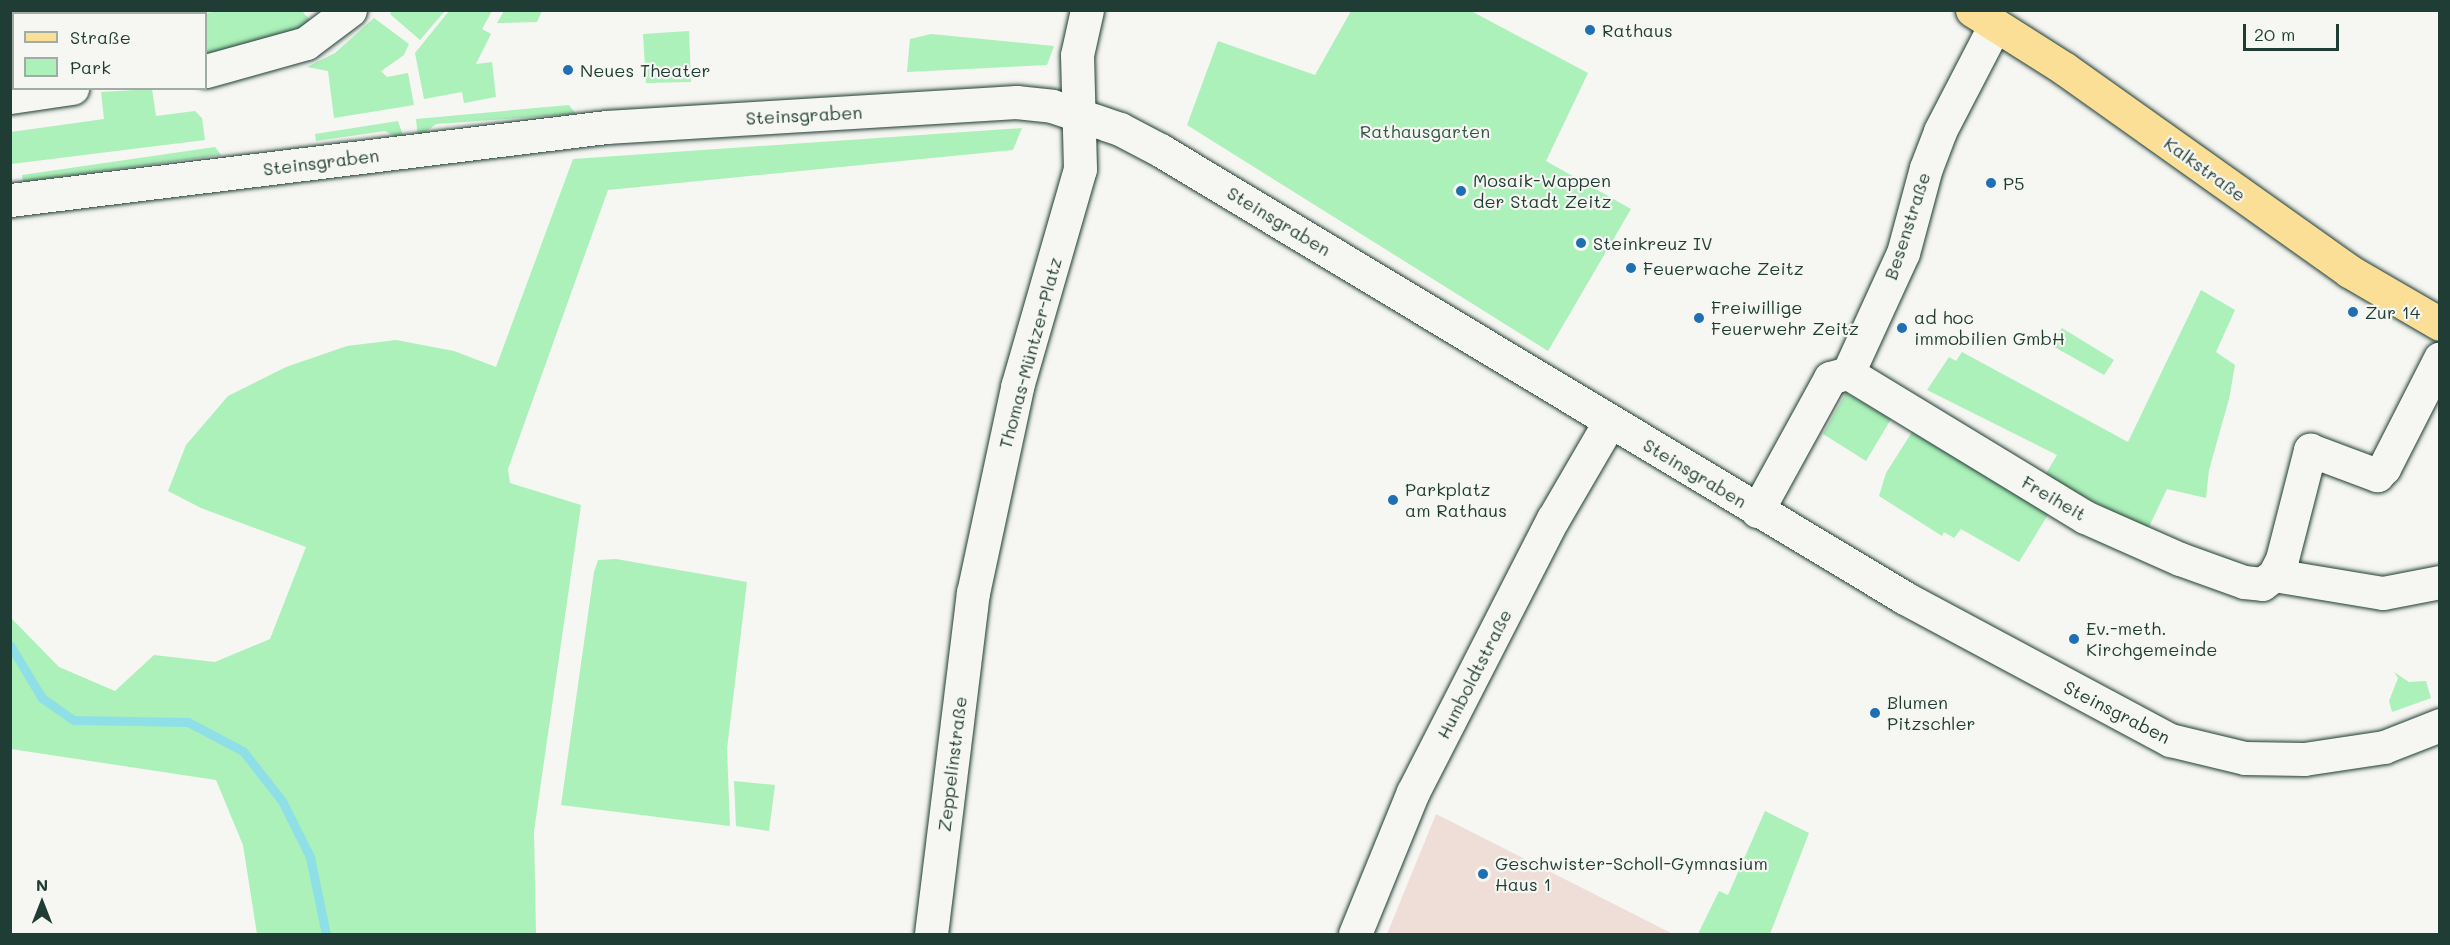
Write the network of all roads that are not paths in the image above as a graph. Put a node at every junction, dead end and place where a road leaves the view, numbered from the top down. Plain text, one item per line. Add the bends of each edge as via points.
1 (350, 10) edge
2 (1087, 10) edge
3 (1984, 18) edge
4 (207, 71) edge
5 (58, 90) edge
6 (10, 97) edge
7 (1079, 114) junction
8 (10, 200) edge
9 (2439, 324) edge
10 (2439, 358) edge
11 (1848, 373) junction
12 (1610, 421) junction
13 (1757, 511) junction
14 (2274, 575) junction
15 (2439, 582) edge
16 (973, 593) joint
17 (2437, 726) edge
18 (931, 934) edge
19 (1355, 934) edge

1 - 4 street via 306,43
2 - 7 street, Thomas-Müntzer-Platz via 1077,54
3 - 9 main road, Kalkstraße via 2065,69 2349,271
3 - 11 street, Besenstraße via 1926,168 1903,253
5 - 6 street
7 - 8 street, Steinsgraben via 1017,102 606,127
7 - 12 street, Steinsgraben via 1160,150
7 - 16 street, Thomas-Müntzer-Platz via 1080,169 1017,387
10 - 14 street via 2377,476 2310,450 2282,559
11 - 13 street via 1830,378
11 - 14 street, Freiheit via 2085,517 2244,582 2262,584
12 - 13 street, Steinsgraben
12 - 19 street, Humboldtstraße via 1552,519 1413,792
13 - 17 street, Steinsgraben via 2001,652 2170,740 2245,758 2304,759 2384,747
14 - 15 street, Freiheit via 2383,593
16 - 18 street, Zeppelinstraße

